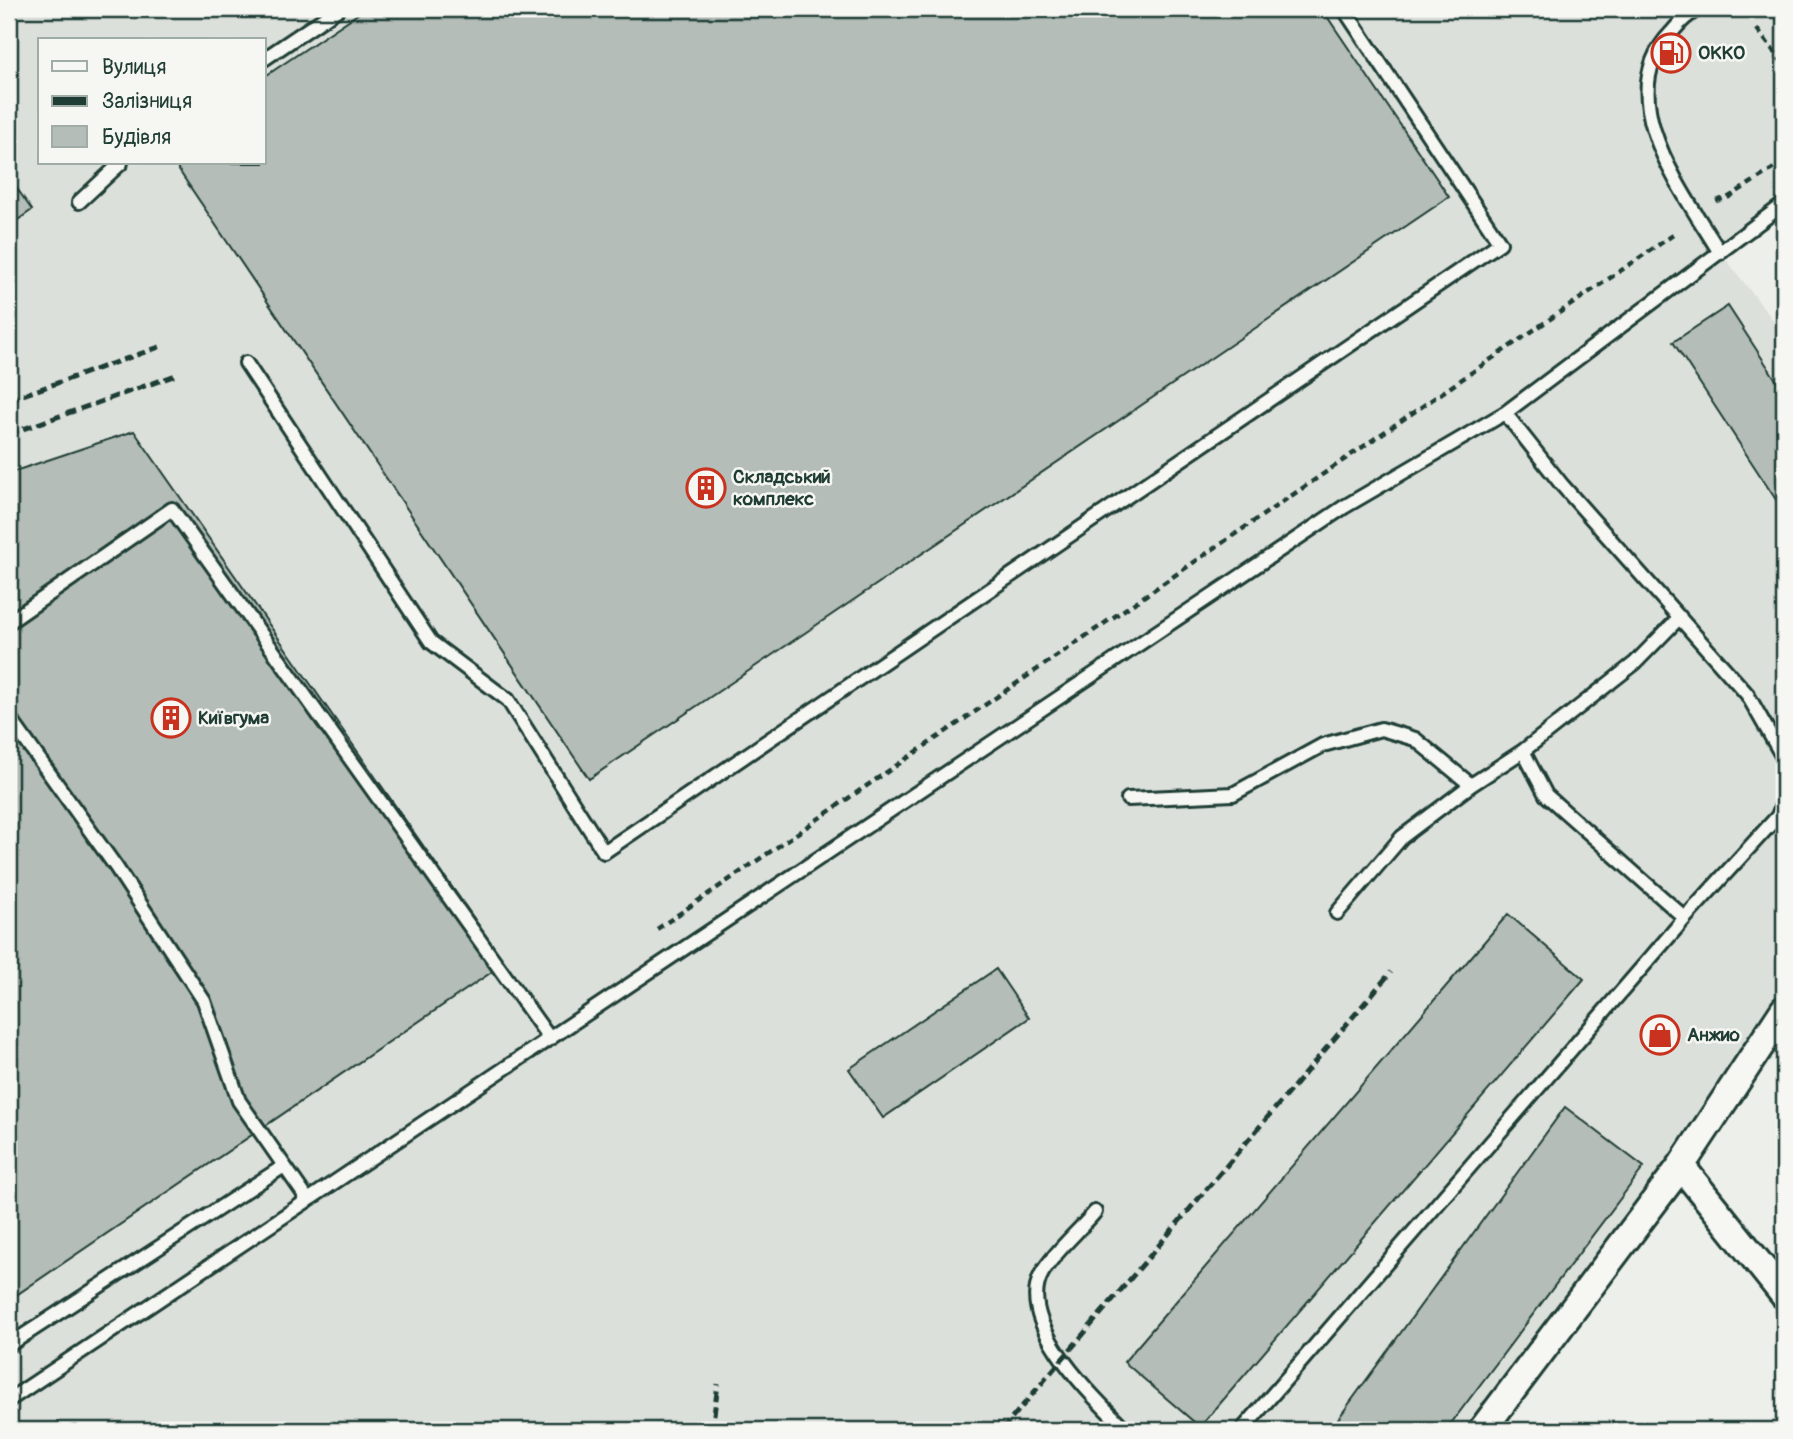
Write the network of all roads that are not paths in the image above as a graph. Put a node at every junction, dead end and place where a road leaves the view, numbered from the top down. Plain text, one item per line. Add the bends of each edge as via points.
1 (338, 9) edge
2 (1344, 9) edge
3 (1699, 9) edge
4 (266, 58) edge
5 (120, 164) edge
6 (79, 202) dead end
7 (1784, 204) edge
8 (1720, 253) junction
9 (246, 363) dead end
10 (1506, 412) junction
11 (1680, 617) junction
12 (9, 622) edge
13 (9, 717) edge
14 (1523, 751) junction
15 (1784, 759) edge
16 (1471, 785) junction
17 (1128, 799) dead end
18 (1784, 800) edge
19 (1336, 913) dead end
20 (1685, 918) junction
21 (1784, 1010) edge
22 (550, 1039) junction
23 (284, 1166) junction
24 (1681, 1166) junction
25 (309, 1200) junction
26 (1095, 1212) dead end
27 (1784, 1295) edge
28 (9, 1345) edge
29 (9, 1400) edge
30 (1126, 1430) edge
31 (1242, 1430) edge
32 (1482, 1430) edge

1 - 4 lane
2 - 9 lane via 1500,243 604,852 508,700 431,642
3 - 8 lane via 1690,12 1660,44 1650,72 1648,111 1660,152
5 - 6 lane
7 - 8 lane
8 - 10 lane
10 - 11 lane via 1562,485
10 - 22 lane via 1344,507
11 - 14 lane via 1635,663
11 - 15 lane via 1747,694
12 - 22 lane via 172,509
13 - 23 lane via 204,1001 239,1101
14 - 16 lane
14 - 20 lane via 1546,795
16 - 17 lane via 1415,739 1381,729 1323,746 1233,794
16 - 19 lane via 1402,837
18 - 20 lane via 1778,816
20 - 31 lane
21 - 24 street
22 - 25 lane
23 - 25 lane
23 - 28 lane
24 - 27 street
24 - 32 street
25 - 29 lane
26 - 30 lane via 1042,1273 1035,1309 1073,1374

